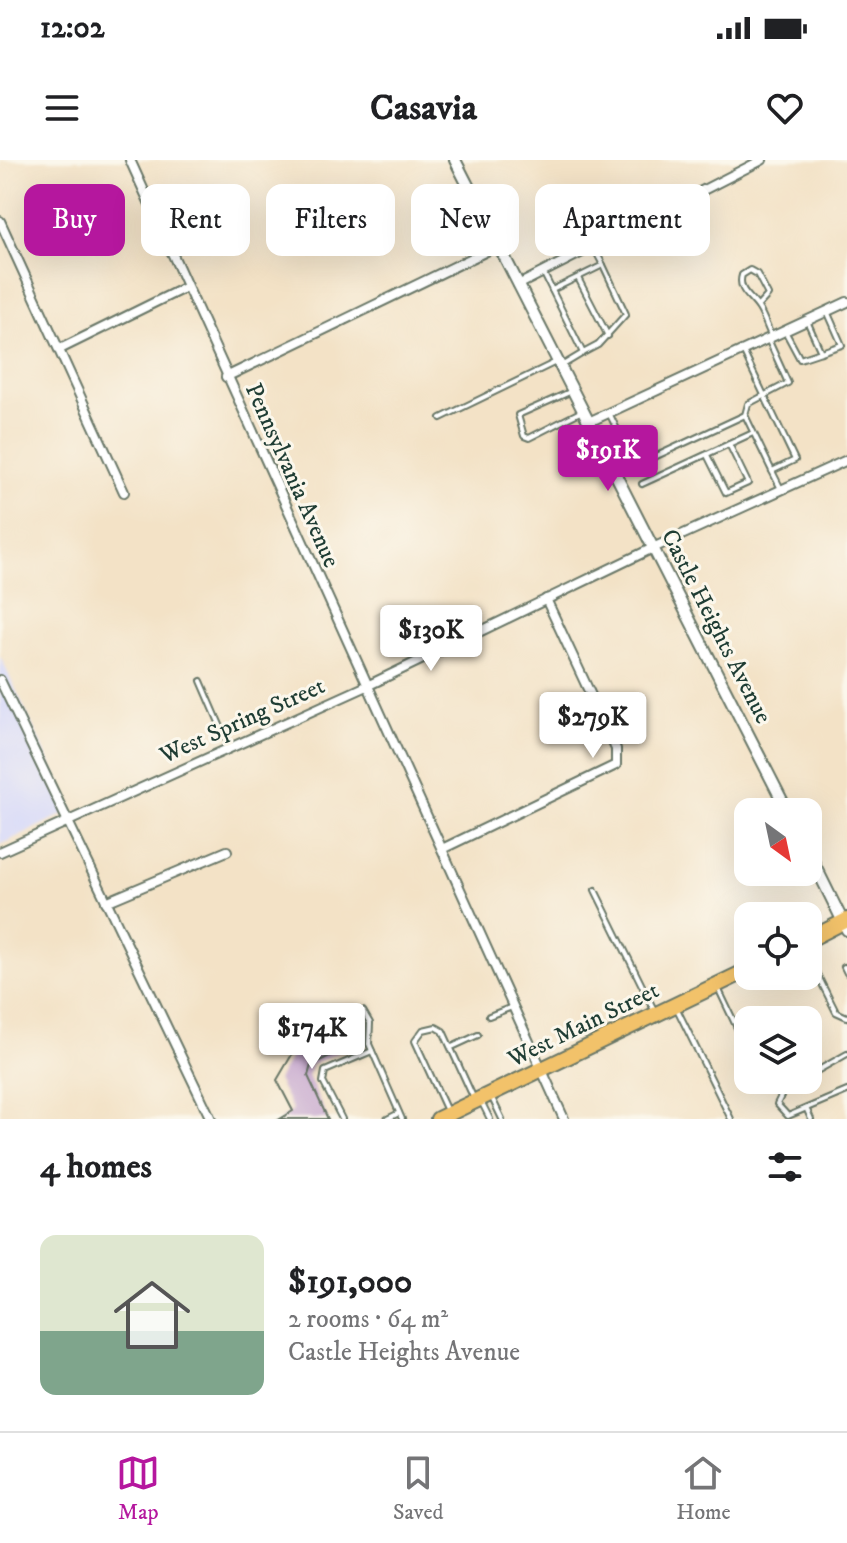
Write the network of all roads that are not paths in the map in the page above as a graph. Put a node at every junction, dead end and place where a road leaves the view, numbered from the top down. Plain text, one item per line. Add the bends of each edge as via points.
1 (130, 160) edge
2 (455, 160) edge
3 (762, 160) edge
4 (467, 184) edge
5 (710, 187) edge
6 (0, 221) edge
7 (476, 256) edge
8 (504, 256) edge
9 (578, 256) edge
10 (598, 256) edge
11 (603, 265) junction
12 (543, 273) junction
13 (578, 277) junction
14 (518, 285) junction
15 (186, 287) junction
16 (552, 290) junction
17 (847, 302) edge
18 (758, 306) junction
19 (827, 311) junction
20 (806, 321) junction
21 (785, 331) junction
22 (608, 336) junction
23 (770, 338) junction
24 (60, 349) junction
25 (743, 351) junction
26 (821, 352) junction
27 (583, 353) junction
28 (560, 364) junction
29 (226, 377) junction
30 (574, 390) junction
31 (763, 395) junction
32 (585, 410) junction
33 (609, 413) junction
34 (745, 415) junction
35 (441, 418) dead end
36 (591, 421) junction
37 (753, 433) junction
38 (729, 444) junction
39 (707, 454) junction
40 (847, 460) edge
41 (635, 466) junction
42 (772, 471) junction
43 (618, 474) junction
44 (642, 484) dead end
45 (781, 489) junction
46 (124, 492) dead end
47 (655, 547) junction
48 (546, 599) junction
49 (0, 680) edge
50 (201, 681) dead end
51 (367, 686) junction
52 (230, 748) junction
53 (781, 798) edge
54 (66, 821) junction
55 (442, 849) junction
56 (227, 851) dead end
57 (0, 852) edge
58 (822, 878) edge
59 (595, 890) dead end
60 (106, 902) junction
61 (846, 924) edge
62 (822, 934) edge
63 (844, 967) dead end
64 (847, 973) edge
65 (734, 977) edge
66 (822, 984) edge
67 (717, 985) junction
68 (675, 1005) junction
69 (512, 1007) junction
70 (656, 1014) junction
71 (489, 1016) dead end
72 (847, 1017) edge
73 (734, 1021) edge
74 (478, 1035) dead end
75 (298, 1041) dead end
76 (452, 1047) junction
77 (372, 1051) junction
78 (847, 1054) edge
79 (822, 1068) edge
80 (540, 1069) junction
81 (847, 1091) edge
82 (783, 1094) edge
83 (482, 1098) junction
84 (807, 1110) junction
85 (399, 1113) junction
86 (453, 1115) edge
87 (489, 1117) edge
88 (784, 1117) edge
89 (211, 1119) edge
90 (342, 1119) edge
91 (387, 1119) edge
92 (402, 1119) edge
93 (502, 1119) edge
94 (564, 1119) edge
95 (731, 1119) edge
96 (811, 1119) edge

1 - 15 street, Pennsylvania Avenue
2 - 4 street, Castle Heights Avenue
3 - 5 street
6 - 24 street
7 - 29 street
8 - 14 street, Castle Heights Avenue
9 - 12 street
10 - 11 lane
11 - 13 lane
11 - 22 lane via 626,314
12 - 14 street
12 - 16 lane
13 - 16 lane
13 - 22 lane
14 - 28 street, Castle Heights Avenue
15 - 24 street
15 - 29 street, Pennsylvania Avenue
16 - 27 lane
17 - 19 street
18 - 18 lane via 741,284 742,275 750,270 768,295
18 - 23 lane
19 - 20 street
19 - 26 lane via 842,345
20 - 21 street
20 - 26 lane
21 - 23 street
21 - 26 lane via 800,359
22 - 27 lane
23 - 25 street
23 - 31 lane via 788,383
24 - 46 street
25 - 31 lane
25 - 33 street
27 - 28 lane
28 - 30 street, Castle Heights Avenue
28 - 35 lane
29 - 51 street, Pennsylvania Avenue
30 - 32 street, Castle Heights Avenue
30 - 32 lane via 518,415 524,436
31 - 34 lane via 748,404
31 - 42 lane via 795,460
32 - 36 street, Castle Heights Avenue
33 - 36 street
33 - 41 lane
34 - 37 lane
34 - 41 lane
36 - 43 street, Castle Heights Avenue
37 - 38 lane
37 - 42 lane
38 - 39 lane
38 - 39 lane via 748,483 726,493
39 - 44 lane
40 - 45 street, West Spring Street
41 - 43 lane
42 - 45 lane
43 - 47 street, Castle Heights Avenue
45 - 47 street, West Spring Street
47 - 48 street, West Spring Street
47 - 53 street, Castle Heights Avenue
48 - 51 street, West Spring Street
48 - 55 street via 616,749 616,765
49 - 54 street
50 - 52 lane
51 - 52 street, West Spring Street
51 - 55 street, Pennsylvania Avenue
52 - 54 street, West Spring Street
54 - 57 street, West Spring Street
54 - 60 street
55 - 69 street, Pennsylvania Avenue
56 - 60 street
58 - 61 street
59 - 70 lane
60 - 89 street
61 - 62 main road
63 - 64 lane
65 - 67 main road, West Main Street
66 - 72 lane via 836,1012
67 - 68 main road, West Main Street
67 - 73 lane
68 - 70 main road, West Main Street
68 - 95 lane
69 - 71 lane
69 - 80 street, Pennsylvania Avenue
70 - 80 main road, West Main Street
74 - 76 lane
75 - 77 lane via 348,1013 363,1011 370,1023
76 - 83 lane
76 - 86 lane via 436,1027 417,1035 419,1053
77 - 85 lane
77 - 90 lane via 325,1071 323,1082
78 - 79 lane
80 - 83 main road, West Main Street
80 - 94 street, Pennsylvania Avenue
81 - 84 lane
82 - 88 lane via 777,1104
83 - 86 main road, West Main Street
83 - 87 lane
83 - 93 lane
84 - 88 lane
84 - 96 lane
85 - 91 lane
85 - 92 lane

